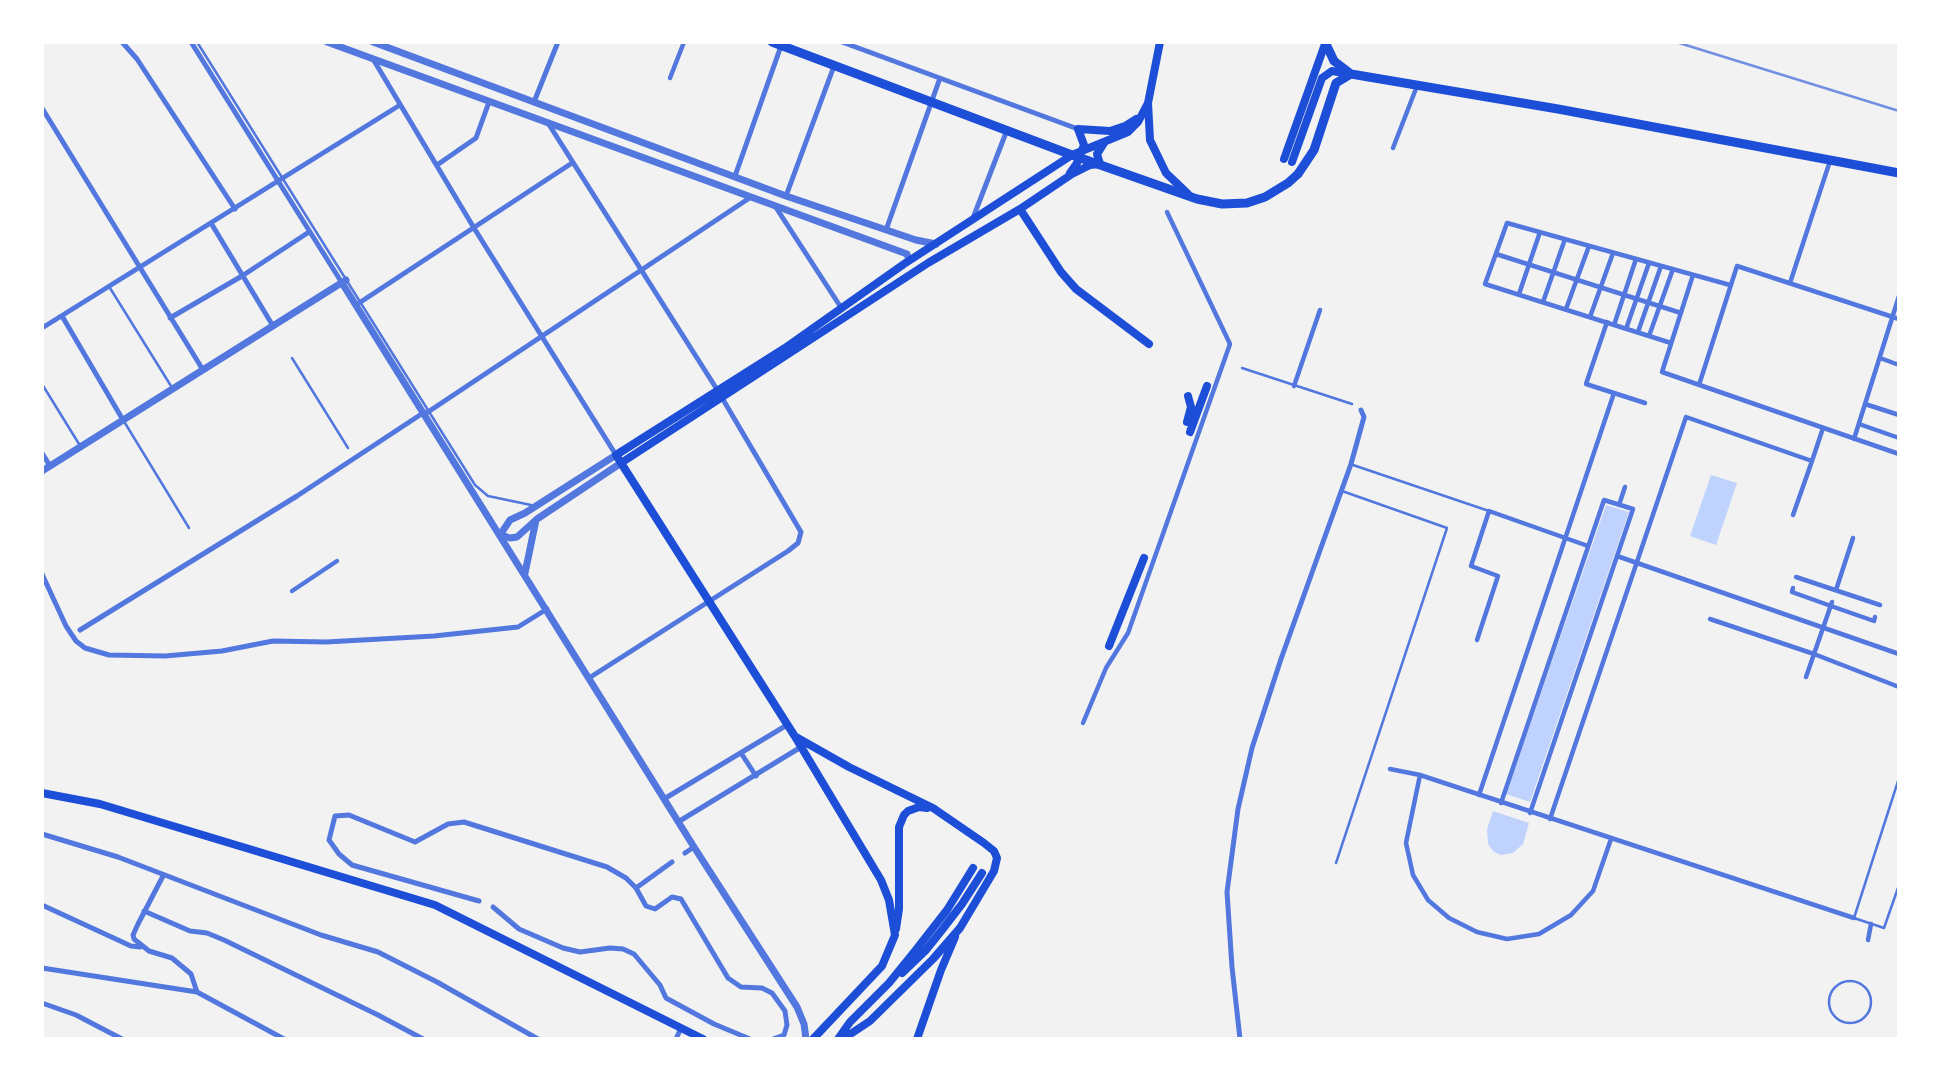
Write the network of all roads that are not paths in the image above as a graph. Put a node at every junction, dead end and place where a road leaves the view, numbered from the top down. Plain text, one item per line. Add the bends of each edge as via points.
1 (122, 42) edge
2 (191, 42) edge
3 (197, 42) edge
4 (327, 42) edge
5 (373, 42) edge
6 (558, 42) edge
7 (684, 42) edge
8 (842, 42) edge
9 (1160, 42) edge
10 (1325, 43) edge
11 (776, 44) edge
12 (373, 59) junction
13 (834, 66) junction
14 (1334, 71) junction
15 (1351, 74) junction
16 (670, 78) dead end
17 (940, 78) junction
18 (1315, 84) junction
19 (1417, 86) junction
20 (1334, 90) junction
21 (489, 102) junction
22 (534, 102) junction
23 (932, 102) junction
24 (1148, 103) junction
25 (400, 105) junction
26 (42, 108) edge
27 (1143, 112) junction
28 (548, 123) junction
29 (1078, 129) junction
30 (1007, 130) junction
31 (1104, 143) junction
32 (1050, 146) junction
33 (1393, 148) dead end
34 (1078, 154) junction
35 (1830, 159) junction
36 (1288, 161) dead end
37 (572, 163) junction
38 (1056, 164) junction
39 (1100, 164) junction
40 (437, 165) junction
41 (1899, 173) edge
42 (735, 176) junction
43 (1066, 177) junction
44 (280, 180) junction
45 (768, 189) junction
46 (786, 196) junction
47 (751, 197) junction
48 (1197, 199) junction
49 (764, 202) junction
50 (775, 206) junction
51 (235, 209) junction
52 (1020, 209) junction
53 (1167, 212) dead end
54 (973, 218) junction
55 (211, 223) junction
56 (474, 228) junction
57 (886, 230) junction
58 (309, 232) junction
59 (1540, 232) junction
60 (1565, 239) junction
61 (936, 244) junction
62 (1589, 246) junction
63 (1613, 253) junction
64 (1496, 254) junction
65 (1636, 259) junction
66 (1649, 262) junction
67 (904, 264) junction
68 (1529, 265) junction
69 (1661, 266) junction
70 (139, 268) junction
71 (1673, 269) junction
72 (642, 270) junction
73 (1553, 272) junction
74 (1693, 275) junction
75 (242, 276) junction
76 (1577, 280) junction
77 (344, 282) junction
78 (1790, 283) junction
79 (1730, 285) junction
80 (109, 286) junction
81 (1601, 288) junction
82 (1518, 294) junction
83 (1624, 295) junction
84 (1899, 296) edge
85 (1637, 299) junction
86 (1543, 302) junction
87 (1648, 303) junction
88 (358, 304) junction
89 (1660, 306) junction
90 (842, 309) junction
91 (1566, 309) junction
92 (1320, 310) dead end
93 (1681, 313) junction
94 (62, 316) junction
95 (1590, 317) junction
96 (1893, 317) junction
97 (170, 318) junction
98 (1899, 319) edge
99 (1607, 322) junction
100 (1614, 325) junction
101 (273, 326) junction
102 (42, 328) edge
103 (1626, 329) junction
104 (1638, 332) junction
105 (1649, 336) junction
106 (542, 337) junction
107 (1671, 343) junction
108 (1149, 344) dead end
109 (292, 358) dead end
110 (1880, 358) junction
111 (1899, 365) edge
112 (1242, 368) dead end
113 (203, 370) junction
114 (42, 384) edge
115 (1699, 385) junction
116 (1207, 386) dead end
117 (1294, 386) junction
118 (173, 389) junction
119 (1615, 393) junction
120 (720, 395) junction
121 (1188, 396) dead end
122 (1645, 403) dead end
123 (1352, 404) dead end
124 (1865, 404) junction
125 (1361, 410) dead end
126 (425, 412) junction
127 (1899, 415) edge
128 (123, 420) junction
129 (1187, 422) dead end
130 (1859, 424) junction
131 (1823, 428) junction
132 (1190, 432) dead end
133 (1899, 438) edge
134 (1854, 439) junction
135 (80, 447) junction
136 (348, 448) dead end
137 (42, 453) edge
138 (1899, 454) edge
139 (618, 459) junction
140 (1812, 461) junction
141 (1351, 464) junction
142 (50, 466) junction
143 (42, 471) edge
144 (1625, 487) dead end
145 (1342, 491) junction
146 (1619, 505) junction
147 (537, 506) junction
148 (1489, 511) junction
149 (1793, 516) dead end
150 (537, 519) junction
151 (189, 528) dead end
152 (500, 535) junction
153 (1566, 538) junction
154 (1853, 538) dead end
155 (1588, 546) junction
156 (1617, 556) junction
157 (1143, 558) dead end
158 (337, 561) dead end
159 (1637, 562) junction
160 (42, 574) edge
161 (525, 575) junction
162 (292, 591) dead end
163 (1834, 597) junction
164 (708, 601) junction
165 (547, 609) junction
166 (1710, 620) dead end
167 (1824, 628) junction
168 (80, 630) dead end
169 (1477, 640) dead end
170 (1110, 646) dead end
171 (1814, 654) junction
172 (1899, 654) edge
173 (1806, 677) dead end
174 (589, 678) junction
175 (1899, 687) edge
176 (1083, 723) dead end
177 (788, 725) junction
178 (794, 735) junction
179 (801, 747) junction
180 (741, 753) junction
181 (1390, 769) dead end
182 (1420, 775) junction
183 (756, 776) junction
184 (1899, 778) edge
185 (42, 793) edge
186 (1479, 795) junction
187 (664, 799) junction
188 (1501, 803) junction
189 (933, 808) junction
190 (1530, 813) junction
191 (1550, 819) junction
192 (678, 822) junction
193 (42, 834) edge
194 (1611, 839) junction
195 (694, 846) junction
196 (685, 853) dead end
197 (672, 862) dead end
198 (1336, 863) dead end
199 (973, 868) dead end
200 (982, 873) dead end
201 (163, 876) junction
202 (1899, 885) edge
203 (636, 888) junction
204 (480, 901) dead end
205 (42, 905) edge
206 (493, 907) dead end
207 (144, 911) junction
208 (1854, 918) junction
209 (1871, 923) junction
210 (960, 929) junction
211 (895, 935) junction
212 (1868, 940) dead end
213 (143, 947) junction
214 (42, 968) edge
215 (889, 983) junction
216 (197, 992) junction
217 (42, 1003) edge
218 (850, 1022) junction
219 (1846, 1022) joint
220 (681, 1028) junction
221 (847, 1038) edge
222 (122, 1039) edge
223 (284, 1039) edge
224 (422, 1039) edge
225 (538, 1039) edge
226 (676, 1039) edge
227 (703, 1039) edge
228 (750, 1039) edge
229 (773, 1039) edge
230 (806, 1039) edge
231 (813, 1039) edge
232 (916, 1039) edge
233 (1240, 1039) edge

1 - 51 street
2 - 44 street
3 - 44 lane
4 - 12 street
5 - 22 street
6 - 22 street
7 - 16 street
8 - 17 street
9 - 24 main road
10 - 14 main road
10 - 15 main road via 1334,61
10 - 18 main road
11 - 13 main road
11 - 42 street
12 - 21 street
12 - 25 street
13 - 23 main road
13 - 46 street
14 - 15 main road
14 - 18 main road
14 - 20 main road
15 - 19 main road
15 - 20 main road via 1340,79
17 - 23 street
17 - 29 street
18 - 36 main road
19 - 33 street
19 - 35 main road
20 - 48 main road via 1314,150 1288,184 1247,203
21 - 28 street
21 - 40 street via 476,138
22 - 28 street
22 - 42 street
23 - 30 main road
23 - 57 street
24 - 27 main road
24 - 48 main road via 1150,140 1158,162 1177,186
25 - 40 street
25 - 44 street
26 - 70 street
27 - 29 main road via 1118,130
27 - 31 main road via 1128,132
28 - 37 street
28 - 47 street
29 - 34 main road via 1084,142
30 - 32 main road
30 - 54 street
31 - 34 main road
31 - 39 main road via 1097,155
32 - 34 main road
32 - 38 main road via 1058,156
34 - 38 main road
34 - 39 main road
34 - 43 main road
35 - 41 main road
35 - 78 street
37 - 56 street
37 - 72 street
38 - 54 main road
39 - 43 main road
39 - 48 main road
40 - 56 street
42 - 45 street
43 - 52 main road
44 - 51 street
44 - 58 street
44 - 77 lane
45 - 46 street
45 - 49 street
46 - 57 street
47 - 49 street
47 - 72 street
49 - 50 street
50 - 67 street via 907,254 909,260
50 - 90 street
51 - 55 street
52 - 108 main road via 1076,289
52 - 120 main road
53 - 176 street via 1230,344 1125,639 1106,668
54 - 61 main road
55 - 70 street
55 - 75 street
56 - 88 street
56 - 106 street
57 - 61 street
58 - 75 street
58 - 77 street
59 - 60 street
59 - 64 street via 1507,223
59 - 68 street
60 - 62 street
60 - 73 street
61 - 67 main road
62 - 63 street
62 - 76 street
63 - 65 street
63 - 81 street
64 - 68 street
64 - 82 street via 1485,284
65 - 66 street
65 - 83 street
66 - 69 street
66 - 85 street
67 - 90 main road
68 - 73 street
68 - 82 street
69 - 71 street
69 - 87 street
70 - 80 street
70 - 97 street
71 - 74 street
71 - 89 street
72 - 106 street
72 - 120 street
73 - 76 street
73 - 86 street
74 - 79 street
74 - 93 street
75 - 97 street
75 - 101 street
76 - 81 street
76 - 91 street
77 - 88 street
77 - 101 street
78 - 79 street via 1737,265
78 - 96 street
79 - 115 street
80 - 94 street
80 - 118 lane
81 - 83 street
81 - 95 street
82 - 86 street
83 - 85 street
83 - 100 street
84 - 96 street
85 - 87 street
85 - 103 street
86 - 91 street
87 - 89 street
87 - 104 street
88 - 126 street
89 - 93 street
89 - 105 street
90 - 120 main road
91 - 95 street
92 - 117 street
93 - 107 street
94 - 102 street
94 - 128 street
95 - 99 street
96 - 98 street
96 - 110 street
97 - 113 street
99 - 100 street
99 - 119 street via 1586,384
100 - 103 street
101 - 113 street
103 - 104 street
104 - 105 street
105 - 107 street
106 - 126 street
106 - 139 street
107 - 115 street via 1662,372
109 - 136 lane
110 - 111 street
110 - 124 street
112 - 117 lane
113 - 118 street
114 - 135 lane
115 - 131 street
116 - 132 main road
117 - 123 lane
118 - 128 street
119 - 122 street
119 - 153 street
120 - 139 main road
120 - 164 street via 799,526 801,537
121 - 129 main road
124 - 127 street
124 - 130 street
125 - 141 street via 1364,416
126 - 147 lane via 475,485 488,496
126 - 152 street
126 - 168 street
128 - 135 street
128 - 151 lane
130 - 133 street
130 - 134 street
131 - 134 street
131 - 140 street
134 - 138 street
135 - 142 street
137 - 142 street
139 - 147 street
139 - 150 street
139 - 164 main road
140 - 149 street
140 - 159 street via 1686,417
141 - 145 street
141 - 148 lane
142 - 143 street
144 - 146 street
145 - 198 lane via 1447,528
145 - 233 street via 1281,659 1252,748 1238,810 1227,892
146 - 155 street via 1604,500
146 - 156 street via 1633,509
147 - 152 street via 508,522
148 - 153 street
148 - 169 street via 1471,566 1498,576
150 - 152 street via 517,537
150 - 161 street
152 - 161 street
153 - 155 street
153 - 186 street
154 - 163 street
155 - 188 street
156 - 159 street
156 - 190 street
157 - 170 main road
158 - 162 street
159 - 167 street
159 - 191 street
160 - 165 street via 76,641 109,655 165,656 273,641 326,642 518,627
161 - 165 street
163 - 163 street via 1792,592 1794,583
163 - 163 street via 1874,621 1878,611
163 - 167 street
164 - 174 street
164 - 177 main road
165 - 174 street
166 - 171 street
167 - 171 street
167 - 172 street
171 - 173 street
171 - 175 street
174 - 187 street
177 - 178 main road
177 - 180 street
178 - 179 main road
178 - 189 main road via 849,768
179 - 183 street
179 - 211 main road via 881,880
180 - 183 street
180 - 187 street
181 - 182 street
182 - 186 street
182 - 194 street via 1406,843 1413,875 1428,900 1449,918 1477,932 1507,939 1539,933 1571,915 1593,891
183 - 192 street
184 - 208 lane
185 - 220 main road via 100,804 435,905
186 - 188 street
187 - 192 street
188 - 190 street
189 - 210 main road via 994,851 997,858
189 - 211 main road via 913,808 900,821
190 - 191 street
191 - 194 street
192 - 195 street
193 - 201 street
194 - 208 street
195 - 196 street
195 - 230 street via 797,1007
197 - 203 street
199 - 215 main road
200 - 215 main road via 926,950
201 - 207 street
201 - 225 street via 378,952
202 - 209 lane via 1885,928
203 - 204 street via 607,867 464,821 448,824 415,842 349,815 335,817 329,840 352,864
203 - 229 street via 646,906 655,909 672,897 681,899 728,978 772,993 785,1012 787,1025 784,1035
205 - 213 street via 131,946
206 - 228 street via 519,929 550,943 580,952 610,948 634,954 666,998
207 - 213 street via 133,934
207 - 224 street via 223,940
208 - 209 lane
209 - 212 street
210 - 221 main road via 870,1021
210 - 232 main road
211 - 231 main road via 882,966
213 - 216 street via 172,958 191,974
214 - 216 street
215 - 218 main road
216 - 223 street
217 - 222 street
218 - 221 main road
218 - 221 main road
219 - 219 lane via 1860,1020 1869,1010 1868,991 1857,982 1844,982 1830,996 1831,1010
220 - 226 street
220 - 227 main road

